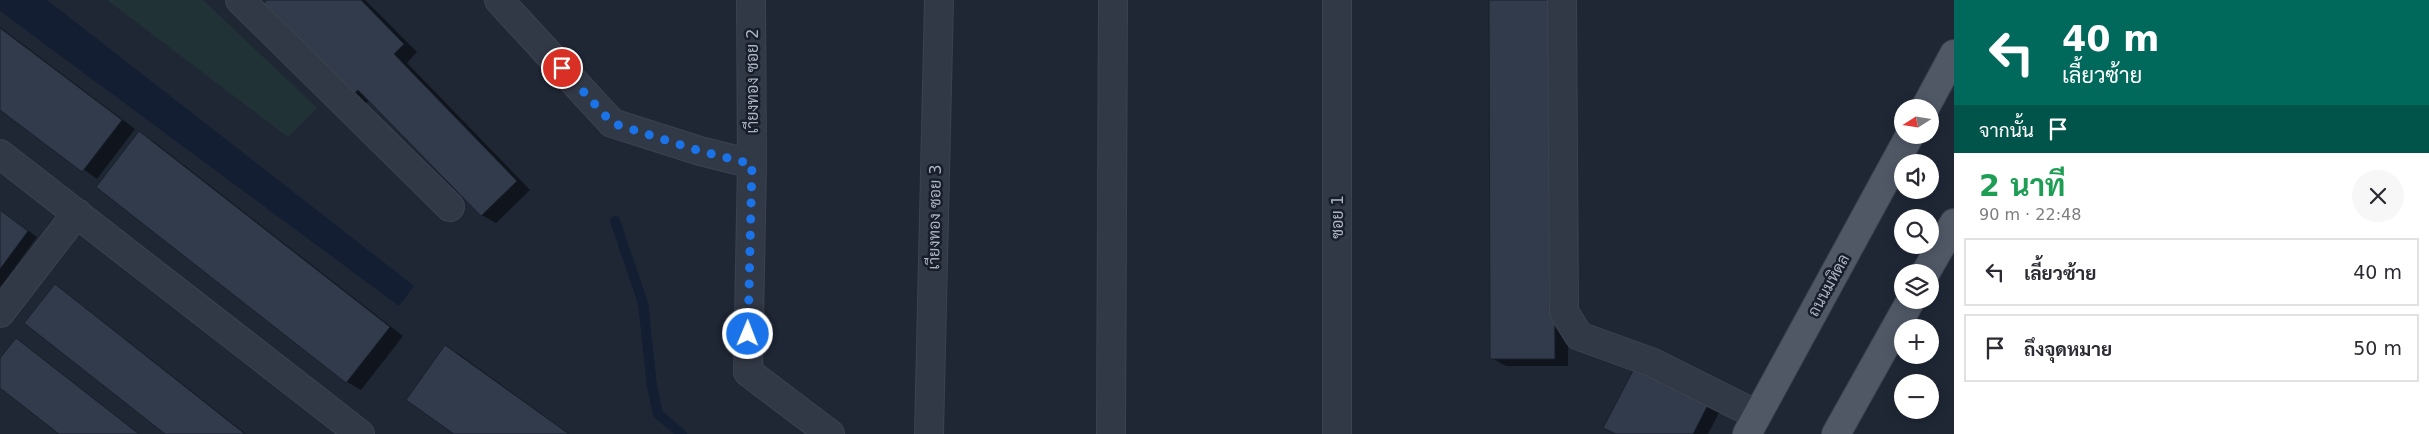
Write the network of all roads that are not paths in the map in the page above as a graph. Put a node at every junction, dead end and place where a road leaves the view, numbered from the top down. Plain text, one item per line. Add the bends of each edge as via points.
1 (240, 0) edge
2 (499, 0) edge
3 (752, 0) edge
4 (939, 0) edge
5 (1113, 0) edge
6 (1337, 0) edge
7 (1562, 0) edge
8 (1954, 54) edge
9 (1930, 99) edge
10 (1905, 144) edge
11 (0, 154) edge
12 (752, 164) junction
13 (450, 207) dead end
14 (77, 213) junction
15 (1954, 223) edge
16 (1931, 264) edge
17 (1906, 309) edge
18 (0, 313) edge
19 (1752, 425) edge
20 (360, 434) edge
21 (830, 434) edge
22 (929, 434) edge
23 (1111, 434) edge
24 (1337, 434) edge
25 (1836, 434) edge

1 - 13 street
2 - 12 street via 612,123
3 - 12 street, เาียงทอง ซอย 2
4 - 22 street, เาียงทอง ซอย 3
5 - 23 street
6 - 24 street, ซอย 1
7 - 19 street via 1564,312 1578,336 1651,362
8 - 9 main road
10 - 19 main road, ถนนมหิดล
11 - 14 street
12 - 21 street, เาียงทอง ซอย 2 via 748,372
14 - 18 street
14 - 20 street
15 - 16 main road
17 - 25 main road

